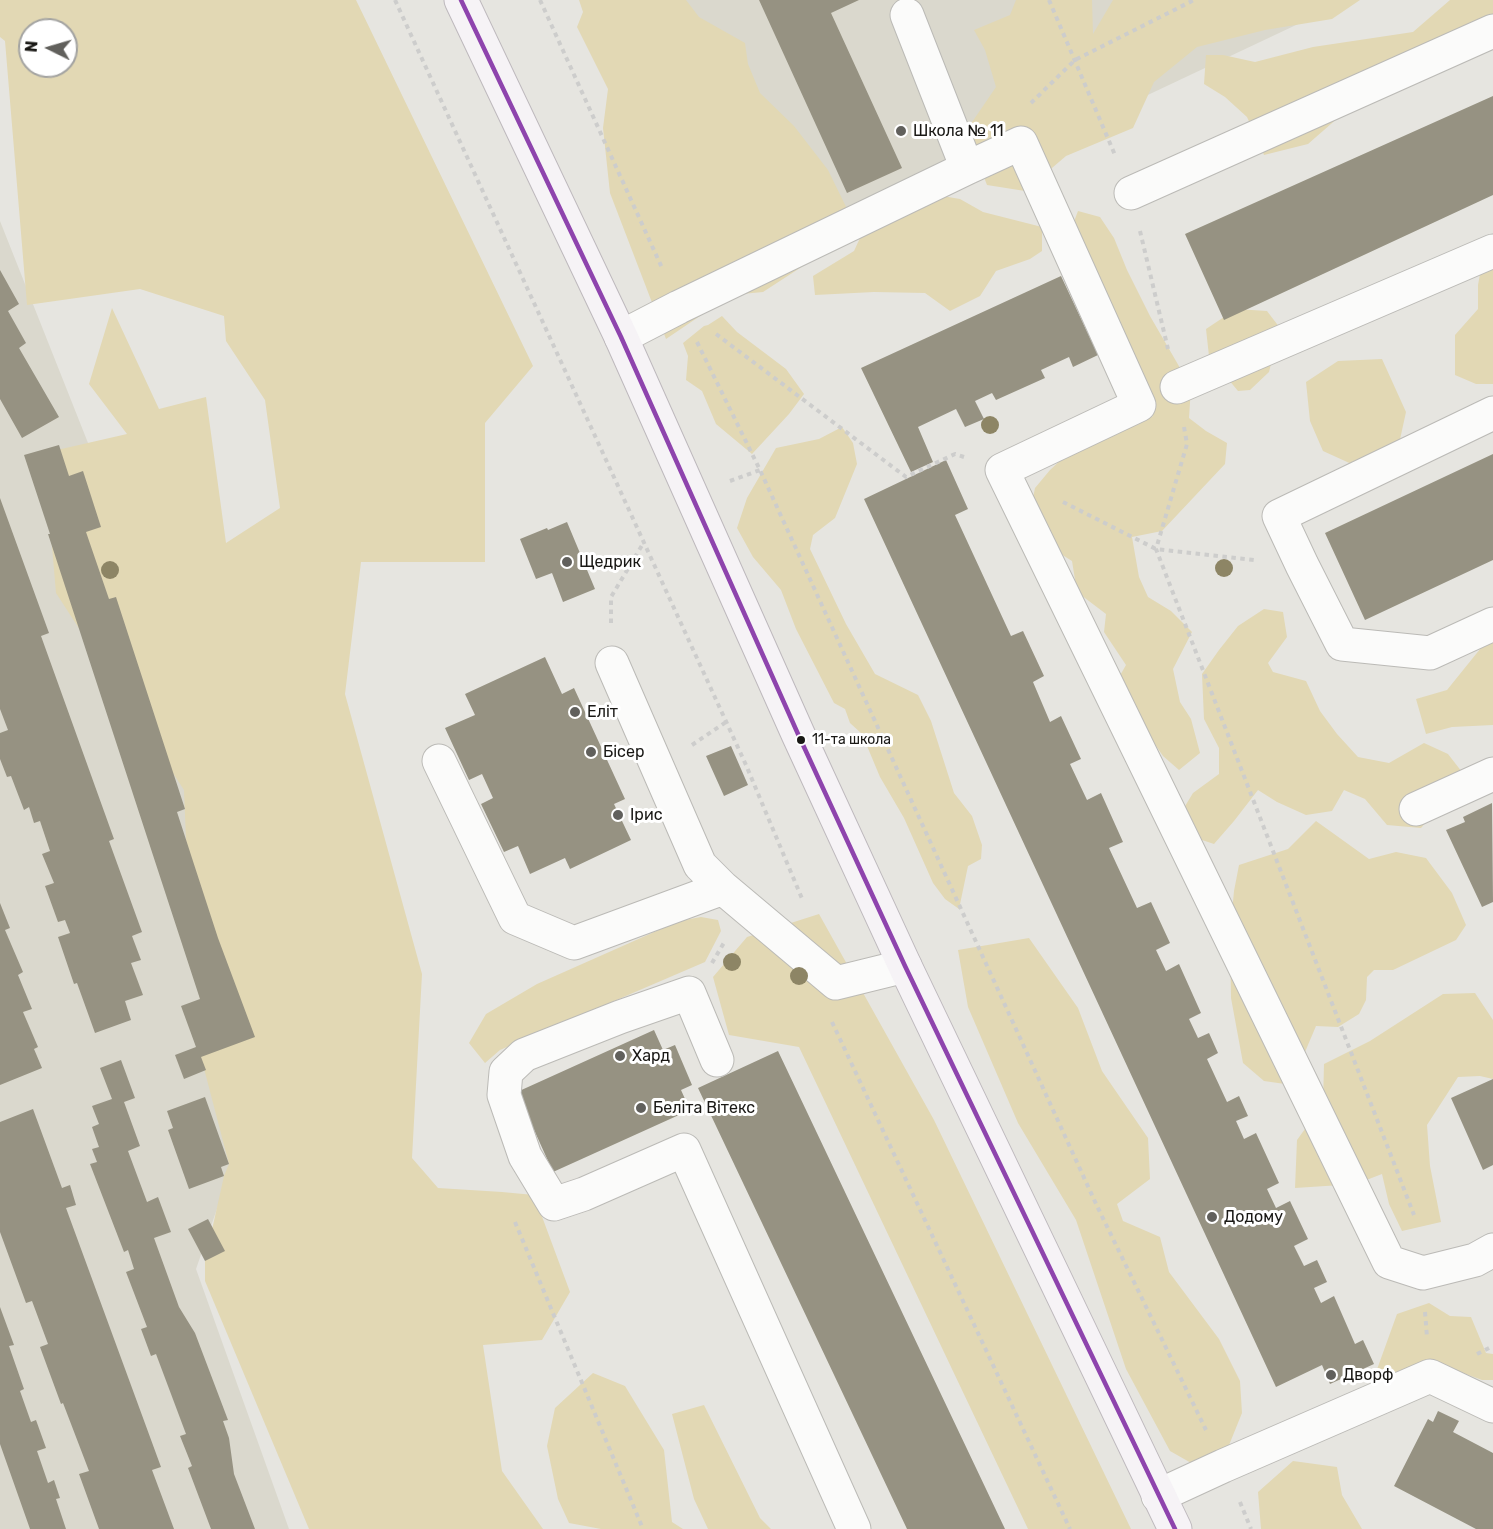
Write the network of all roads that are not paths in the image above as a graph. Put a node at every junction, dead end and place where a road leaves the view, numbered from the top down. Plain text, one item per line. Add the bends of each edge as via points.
1 (461, 0) edge
2 (907, 15) dead end
3 (1493, 31) edge
4 (967, 168) junction
5 (1131, 193) road end
6 (1493, 251) edge
7 (621, 337) junction
8 (1177, 387) road end
9 (1493, 413) edge
10 (1493, 624) edge
11 (612, 663) road end
12 (439, 761) dead end
13 (1493, 774) edge
14 (1416, 809) dead end
15 (733, 897) junction
16 (905, 966) junction
17 (717, 1060) dead end
18 (1493, 1250) edge
19 (1493, 1406) edge
20 (1158, 1496) junction
21 (854, 1529) edge
22 (1175, 1529) edge

1 - 7 main road
2 - 4 lane
3 - 5 lane
4 - 7 lane
4 - 18 lane via 1021,143 1139,405 1002,470 1389,1262 1423,1273 1475,1260
6 - 8 lane
7 - 16 main road
9 - 10 lane via 1279,516 1342,644 1430,653
11 - 15 lane via 700,865
12 - 15 lane via 515,918 574,944
13 - 14 lane
15 - 16 lane via 836,983
16 - 20 main road
17 - 21 lane via 689,993 524,1055 506,1072 504,1095 525,1156 554,1204 684,1150
19 - 20 lane via 1430,1376
20 - 22 main road

